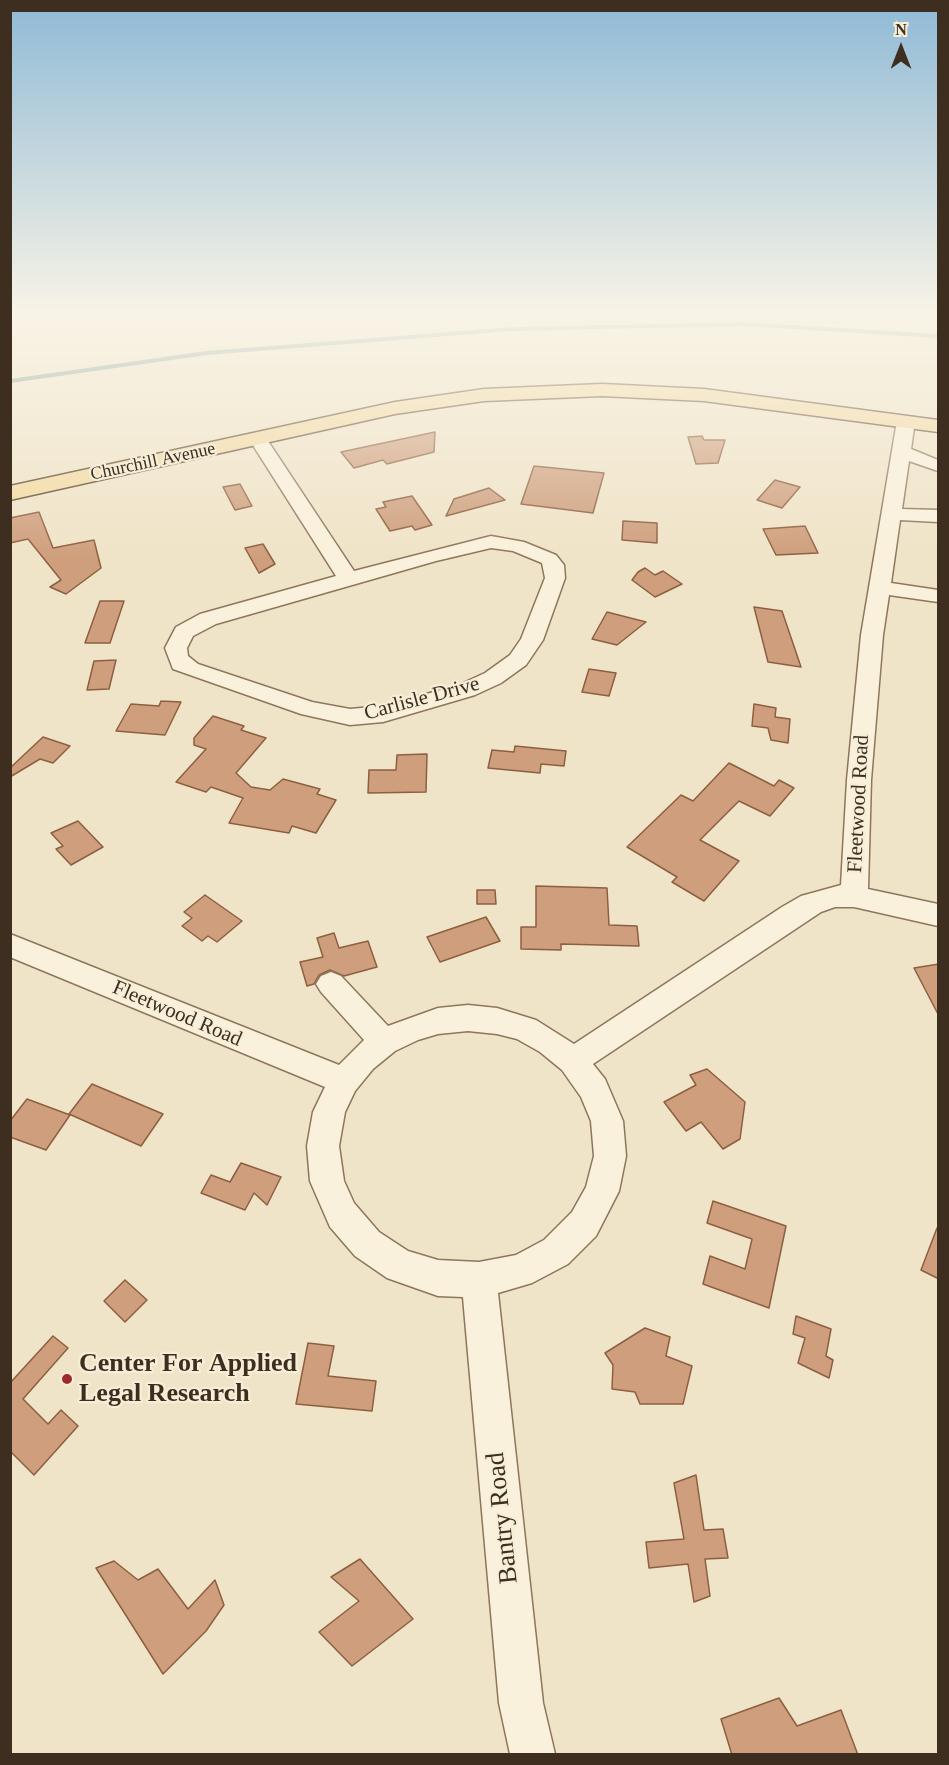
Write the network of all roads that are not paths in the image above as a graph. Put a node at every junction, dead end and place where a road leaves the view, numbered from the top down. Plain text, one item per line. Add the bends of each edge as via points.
1 (512, 393) edge
2 (642, 393) edge
3 (906, 421) junction
4 (939, 426) edge
5 (258, 439) junction
6 (901, 452) junction
7 (937, 454) edge
8 (10, 493) edge
9 (892, 513) junction
10 (939, 516) edge
11 (348, 578) junction
12 (879, 587) junction
13 (939, 596) edge
14 (854, 896) junction
15 (939, 915) edge
16 (10, 945) edge
17 (331, 984) dead end
18 (384, 1042) junction
19 (573, 1061) junction
20 (344, 1082) junction
21 (479, 1280) junction
22 (530, 1754) edge

1 - 5 main road, Churchill Avenue via 414,405
2 - 3 main road, Churchill Avenue via 704,395
3 - 4 main road, Churchill Avenue
3 - 6 street, Fleetwood Road
5 - 8 main road, Churchill Avenue
5 - 11 street
6 - 7 street
6 - 9 street, Fleetwood Road
9 - 10 street
9 - 12 street, Fleetwood Road
11 - 11 street, Carlisle Drive via 491,542 535,552 549,559 556,571 532,640 513,665 467,690 383,714 350,717 309,709 190,669 177,656 179,640 194,625
12 - 13 street
12 - 14 street, Fleetwood Road via 859,780
14 - 15 street
14 - 19 street, Fleetwood Road via 835,896 792,915
16 - 20 street, Fleetwood Road
17 - 18 street
18 - 19 street via 410,1029 468,1018 525,1029
18 - 20 street
19 - 21 street via 594,1089 607,1121 610,1156 602,1191 584,1224 556,1252 520,1271
20 - 21 street via 329,1112 323,1146 327,1181 342,1215 367,1244 399,1266 438,1278
21 - 22 street, Bantry Road

